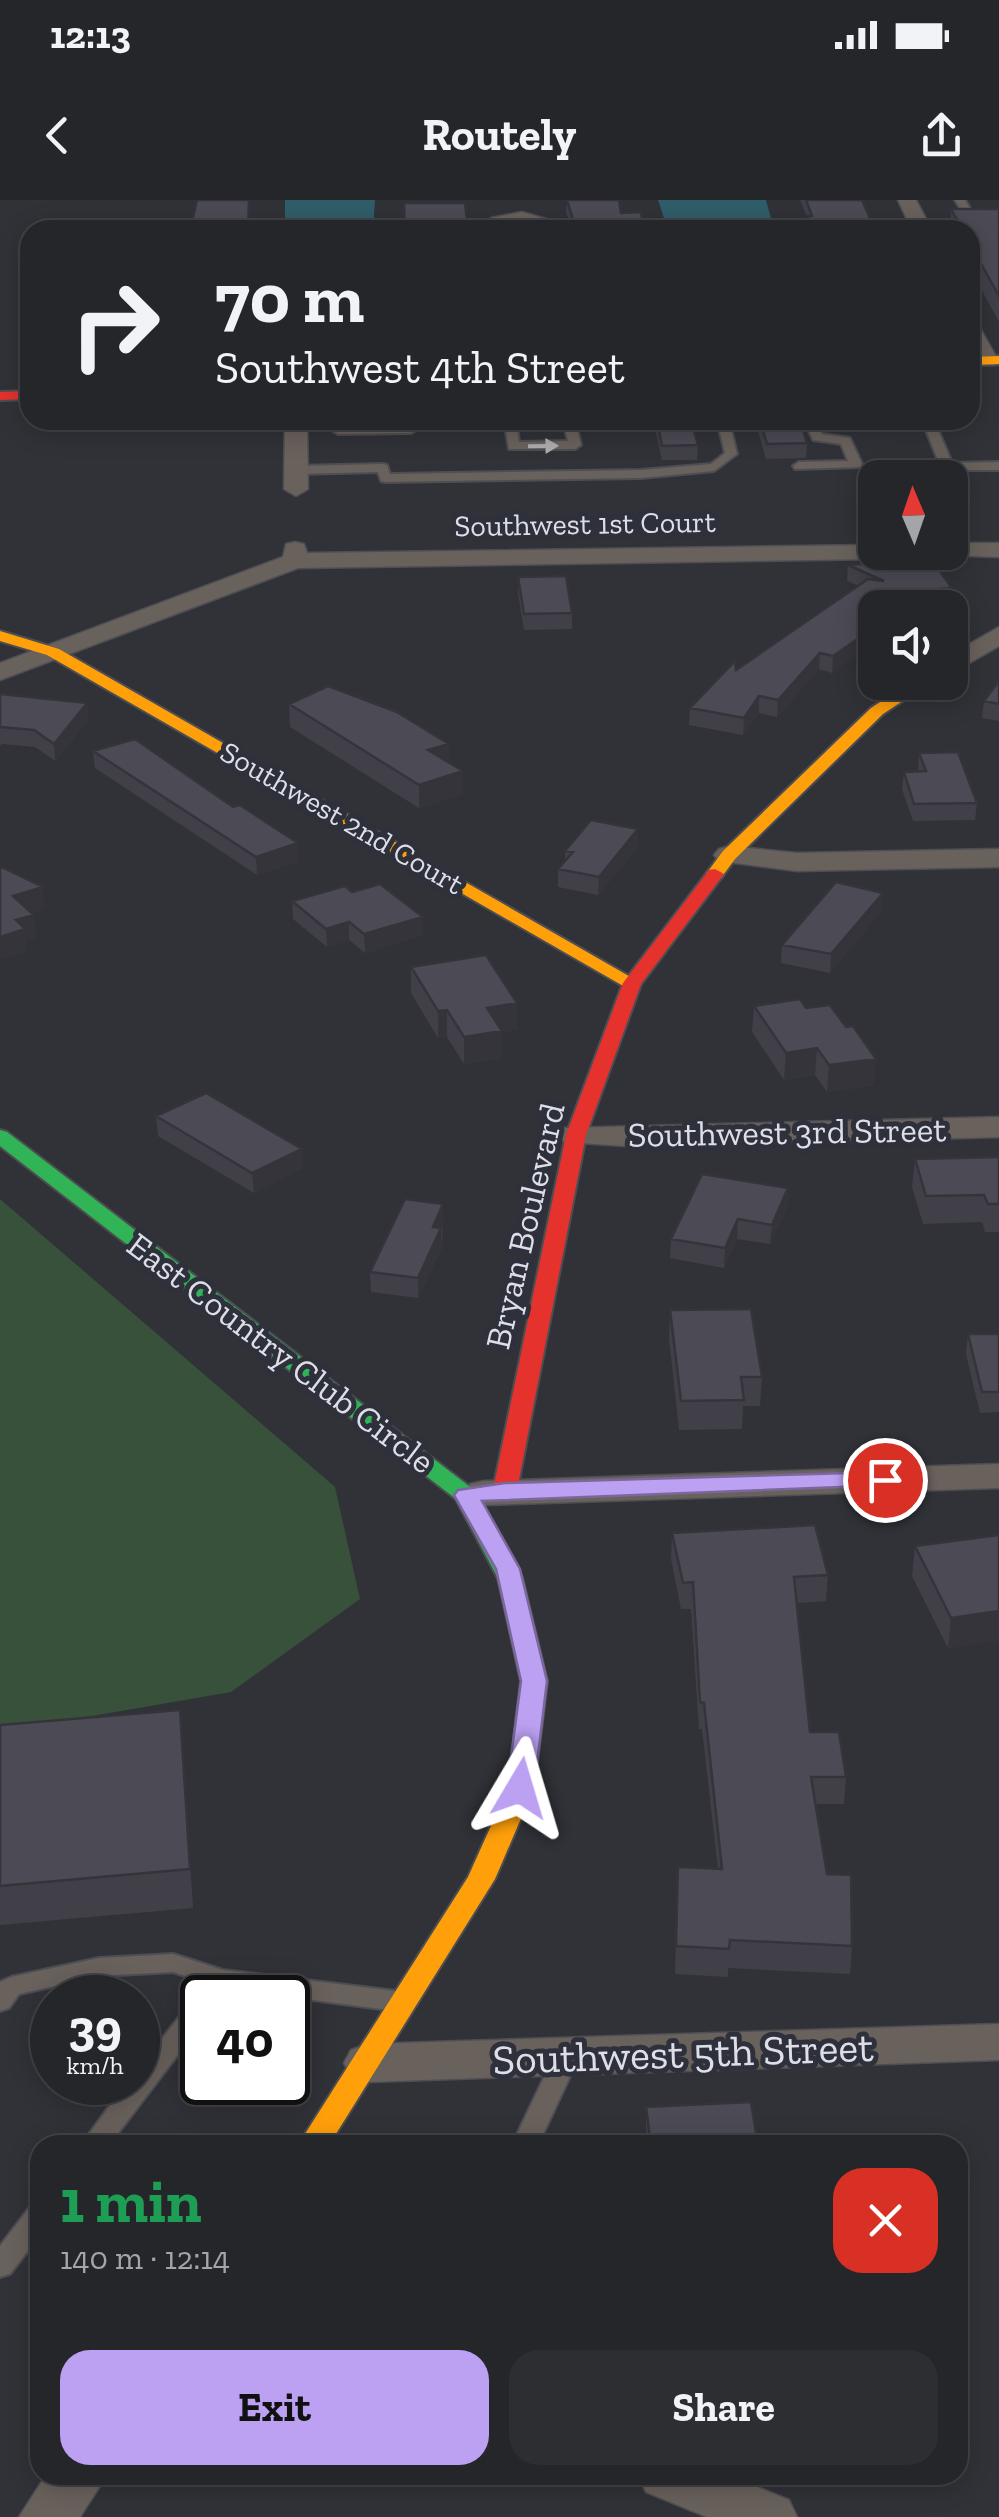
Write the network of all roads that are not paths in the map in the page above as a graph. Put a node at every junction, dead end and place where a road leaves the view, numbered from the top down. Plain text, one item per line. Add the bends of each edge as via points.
1 (296, 430) edge
2 (511, 430) edge
3 (572, 430) edge
4 (725, 430) edge
5 (814, 430) edge
6 (931, 430) edge
7 (799, 466) edge
8 (999, 466) edge
9 (296, 480) joint
10 (968, 550) edge
11 (999, 550) edge
12 (858, 552) edge
13 (0, 636) edge
14 (994, 643) edge
15 (53, 652) junction
16 (968, 657) edge
17 (0, 672) edge
18 (895, 700) edge
19 (728, 856) junction
20 (999, 858) edge
21 (632, 983) junction
22 (999, 1127) edge
23 (576, 1135) junction
24 (0, 1136) edge
25 (999, 1476) edge
26 (486, 1493) junction
27 (193, 1975) edge
28 (4, 1991) edge
29 (310, 1995) edge
30 (405, 2002) junction
31 (180, 2034) edge
32 (999, 2042) edge
33 (566, 2057) junction
34 (368, 2063) junction
35 (102, 2135) edge
36 (320, 2135) edge
37 (530, 2135) edge
38 (30, 2228) edge
39 (0, 2266) edge
40 (71, 2485) edge
41 (691, 2485) edge
42 (47, 2517) edge
43 (769, 2517) edge

1 - 9 street
2 -> 3 lane via 513,446 574,445
4 - 9 lane via 731,454 714,467 385,478 383,468
5 - 7 lane via 817,437 846,441 856,464
6 - 8 lane via 940,467
10 - 11 street
12 - 15 street, Southwest 1st Court via 295,555
13 - 15 street, Southwest 2nd Court
14 - 16 street
15 - 17 street, Southwest 1st Court
15 - 21 street, Southwest 2nd Court
18 - 19 street, Bryan Boulevard
19 - 20 street via 797,862
19 - 21 street, Bryan Boulevard
21 - 23 street, Bryan Boulevard
22 - 23 street, Southwest 3rd Street
23 - 26 street, Bryan Boulevard
24 - 26 street, East Country Club Circle
25 - 26 street
26 - 30 street, East Country Club Circle via 534,1681 520,1788 480,1878
27 - 28 lane via 173,1963 99,1967
29 - 30 lane
30 - 34 street, East Country Club Circle
31 - 35 lane
32 - 33 street, Southwest 5th Street
33 - 34 street, Southwest 5th Street
33 - 37 lane
34 - 36 street, East Country Club Circle
38 - 39 lane
40 - 42 street
41 - 43 street

